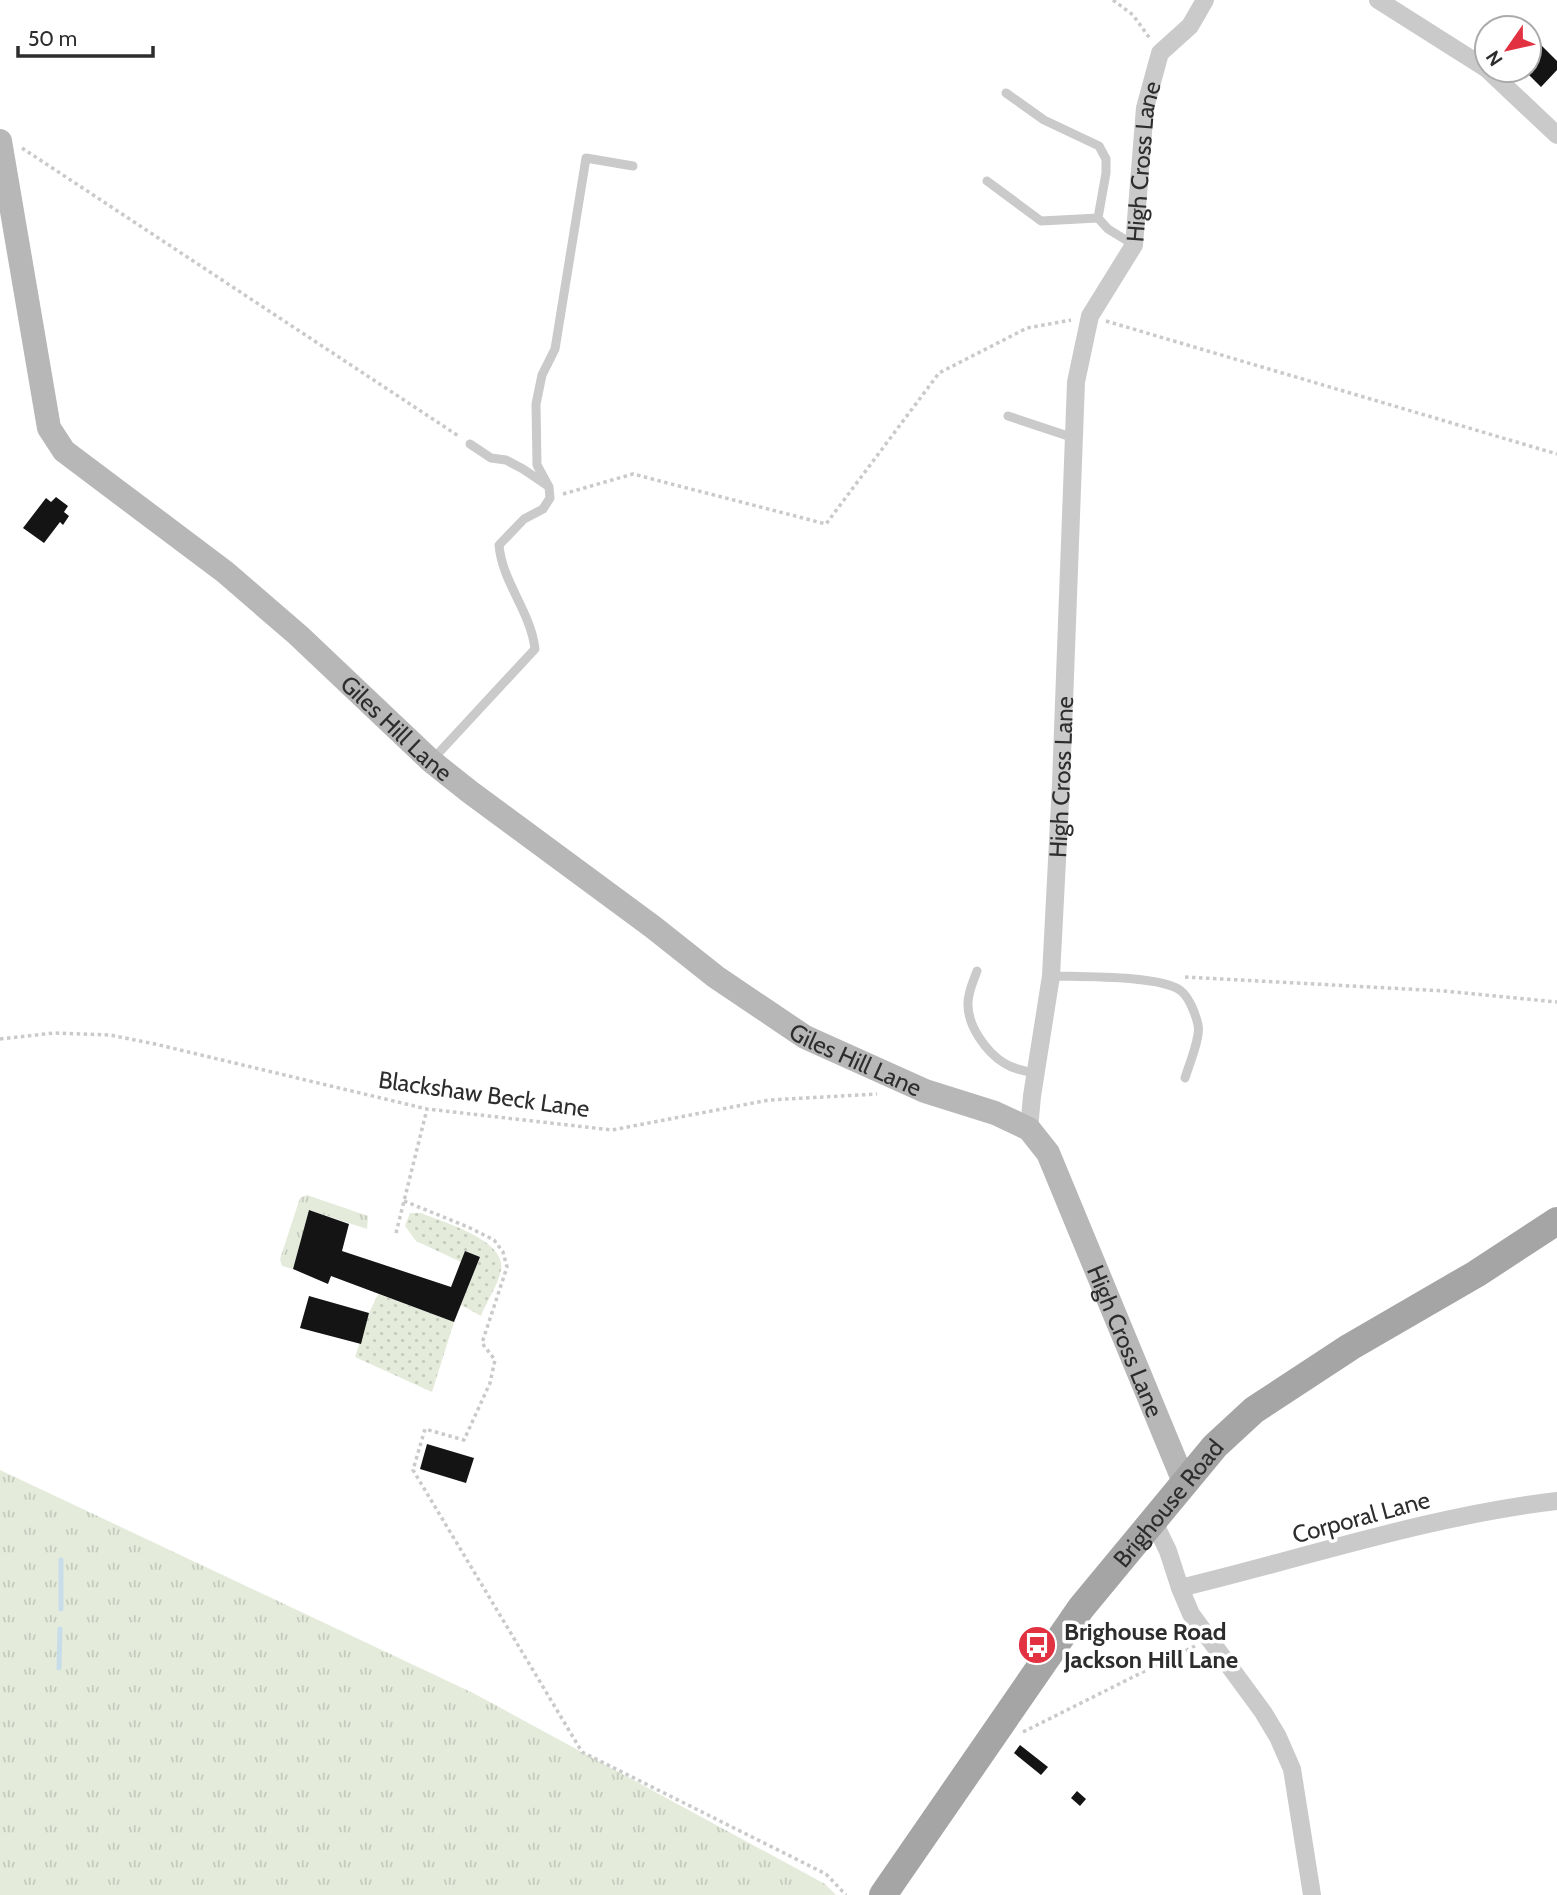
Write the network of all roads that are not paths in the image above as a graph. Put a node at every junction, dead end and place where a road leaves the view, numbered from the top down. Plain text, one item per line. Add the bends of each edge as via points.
1 (1205, 0) edge
2 (1378, 0) edge
3 (1473, 60) edge
4 (1504, 84) edge
5 (1006, 93) dead end
6 (1557, 135) edge
7 (6, 141) edge
8 (633, 166) dead end
9 (987, 181) dead end
10 (1098, 218) junction
11 (1134, 245) junction
12 (1008, 416) dead end
13 (1074, 438) junction
14 (470, 443) road end
15 (550, 487) junction
16 (431, 761) junction
17 (977, 971) dead end
18 (1051, 976) junction
19 (1035, 1073) junction
20 (1185, 1078) dead end
21 (1029, 1129) junction
22 (1557, 1221) edge
23 (1184, 1482) junction
24 (1557, 1501) edge
25 (1153, 1520) junction
26 (1180, 1588) junction
27 (883, 1895) edge
28 (1311, 1895) edge

1 - 11 street, High Cross Lane via 1190,26 1160,53 1145,108
2 - 3 street
4 - 6 street
5 - 10 lane via 1044,120 1098,146 1106,159 1106,173
7 - 16 street, Giles Hill Lane via 49,428 64,451 225,572
8 - 15 lane via 586,158 555,349 542,375 536,404 537,464
9 - 10 lane via 1041,221
10 - 11 lane
11 - 13 street, High Cross Lane via 1090,316 1076,382
12 - 13 lane
13 - 18 street, High Cross Lane
14 - 15 lane
15 - 16 lane via 543,509 524,519 499,545 500,560 533,633 535,649
16 - 21 street, Giles Hill Lane via 781,1023 925,1091
17 - 19 lane via 968,1007 979,1037 1006,1065
18 - 19 street, High Cross Lane
18 - 20 lane via 1137,980 1181,991 1199,1027
19 - 21 street, High Cross Lane
21 - 23 street, High Cross Lane via 1048,1153
22 - 23 main road, Brighouse Road via 1254,1410
23 - 25 main road, Brighouse Road
24 - 26 street, Corporal Lane via 1416,1525
25 - 26 street
25 - 27 main road, Brighouse Road via 1081,1608
26 - 28 street via 1191,1614 1263,1712 1292,1769

